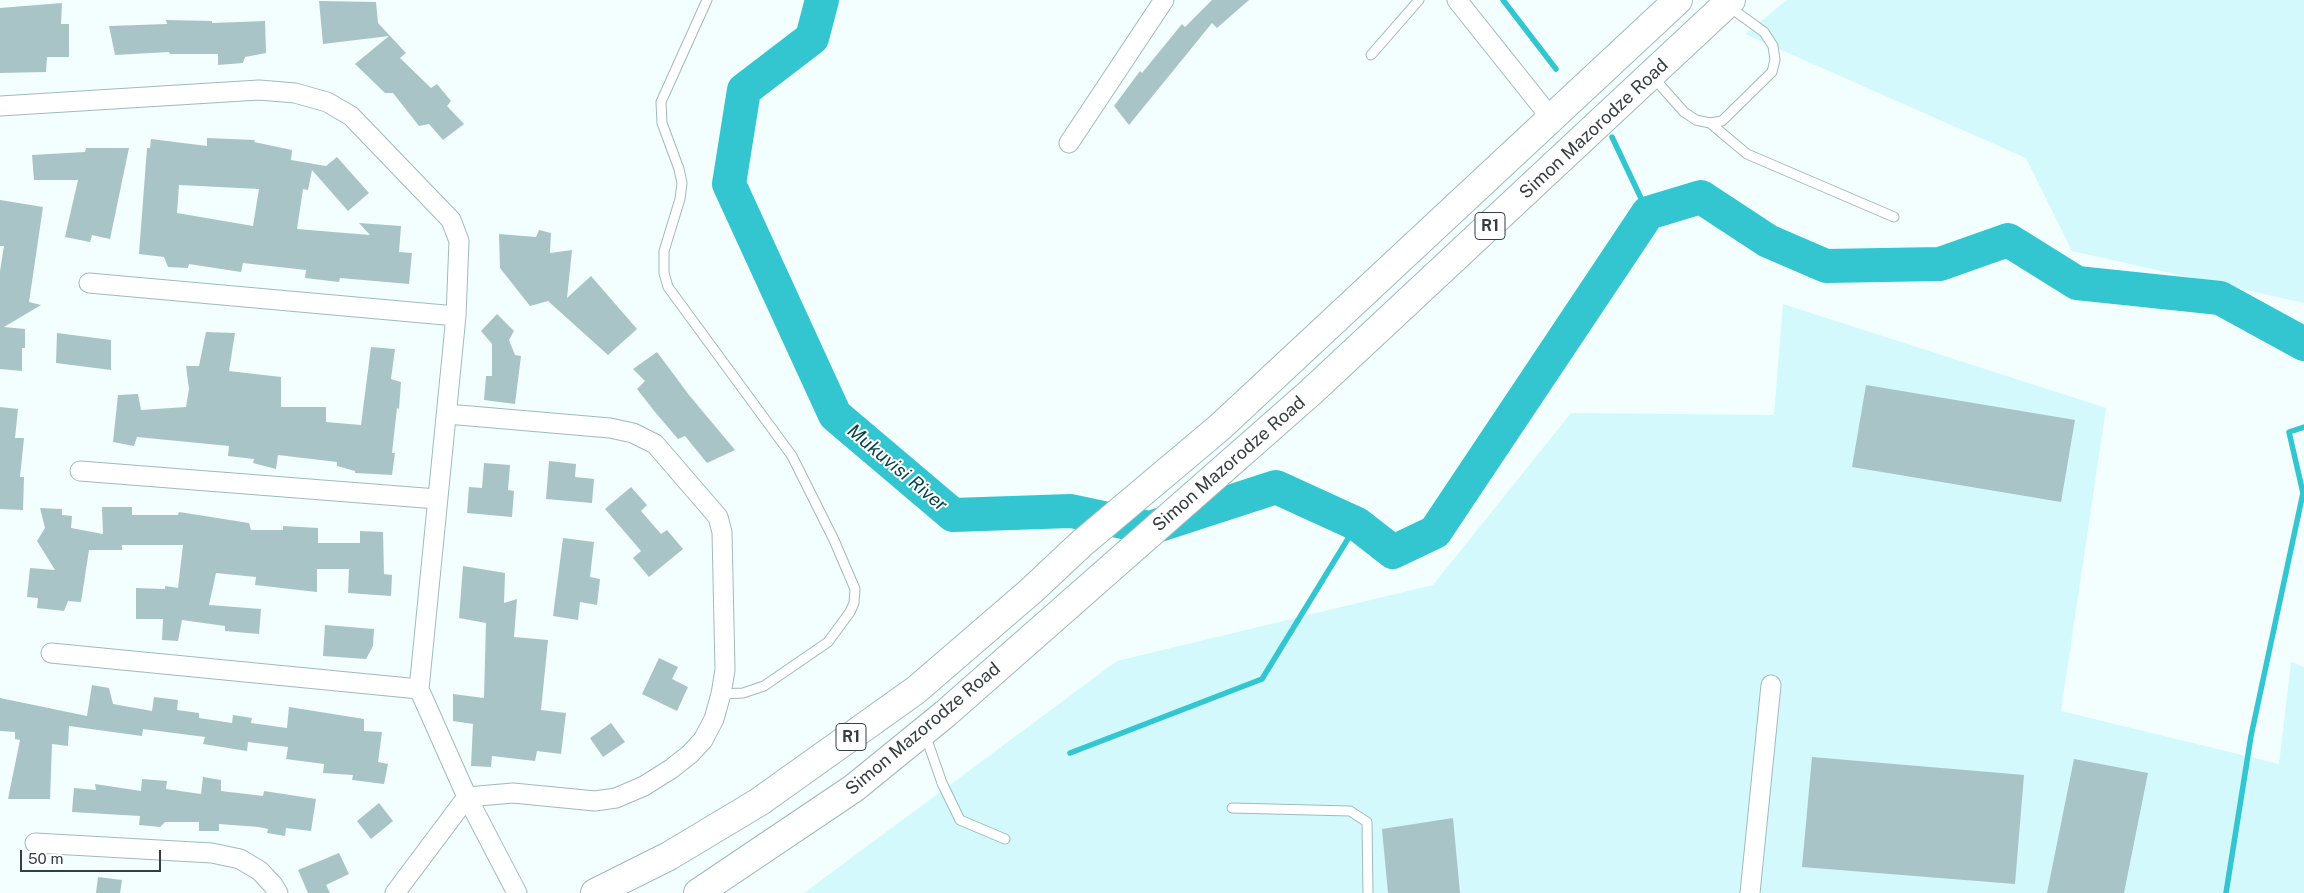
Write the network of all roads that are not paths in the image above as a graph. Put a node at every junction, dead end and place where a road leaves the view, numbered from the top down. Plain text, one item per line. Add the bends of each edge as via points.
1 (707, 0) edge
2 (1164, 0) edge
3 (1419, 0) edge
4 (1457, 0) edge
5 (1678, 0) edge
6 (1728, 2) edge
7 (1371, 55) dead end
8 (1652, 76) junction
9 (0, 106) edge
10 (1551, 118) junction
11 (1710, 123) junction
12 (1068, 143) dead end
13 (1894, 217) dead end
14 (89, 283) dead end
15 (456, 316) junction
16 (447, 414) junction
17 (80, 471) dead end
18 (437, 499) junction
19 (51, 653) dead end
20 (1771, 685) dead end
21 (419, 689) junction
22 (721, 694) junction
23 (924, 731) junction
24 (467, 797) junction
25 (1232, 808) dead end
26 (1005, 839) dead end
27 (35, 843) dead end
28 (278, 893) edge
29 (395, 893) edge
30 (517, 893) edge
31 (595, 893) edge
32 (698, 893) edge
33 (1368, 893) edge
34 (1750, 893) edge

1 - 22 lane via 661,102 662,122 682,183 664,251 664,273 668,287 792,456 855,589 850,612 828,642 764,686 743,693
2 - 12 street
3 - 7 lane
4 - 10 street
5 - 10 highway, Simon Mazorodze Road / R1
6 - 8 highway, Simon Mazorodze Road / R1
6 - 11 lane via 1764,32 1774,46 1775,60 1772,72 1722,121
8 - 11 lane via 1684,112 1696,120
8 - 23 highway, Simon Mazorodze Road / R1 via 1318,386
9 - 15 street via 259,90 295,93 327,102 352,116 451,220 460,241
10 - 31 highway, Simon Mazorodze Road / R1 via 1220,427 1080,544 916,690 759,802 677,851
11 - 13 lane via 1747,154
14 - 15 street
15 - 16 street
16 - 18 street
16 - 22 street via 610,428 633,433 655,444 718,516 722,532 725,670
17 - 18 street
18 - 21 street
19 - 21 street
20 - 34 street
21 - 24 street
22 - 24 street via 714,719 703,740 690,754 644,786 616,798 596,801 514,793
23 - 26 lane via 942,783 960,820
23 - 32 highway, Simon Mazorodze Road / R1 via 854,788
24 - 29 street
24 - 30 street
25 - 33 lane via 1350,811 1367,822
27 - 28 street via 212,853 240,859 260,871

